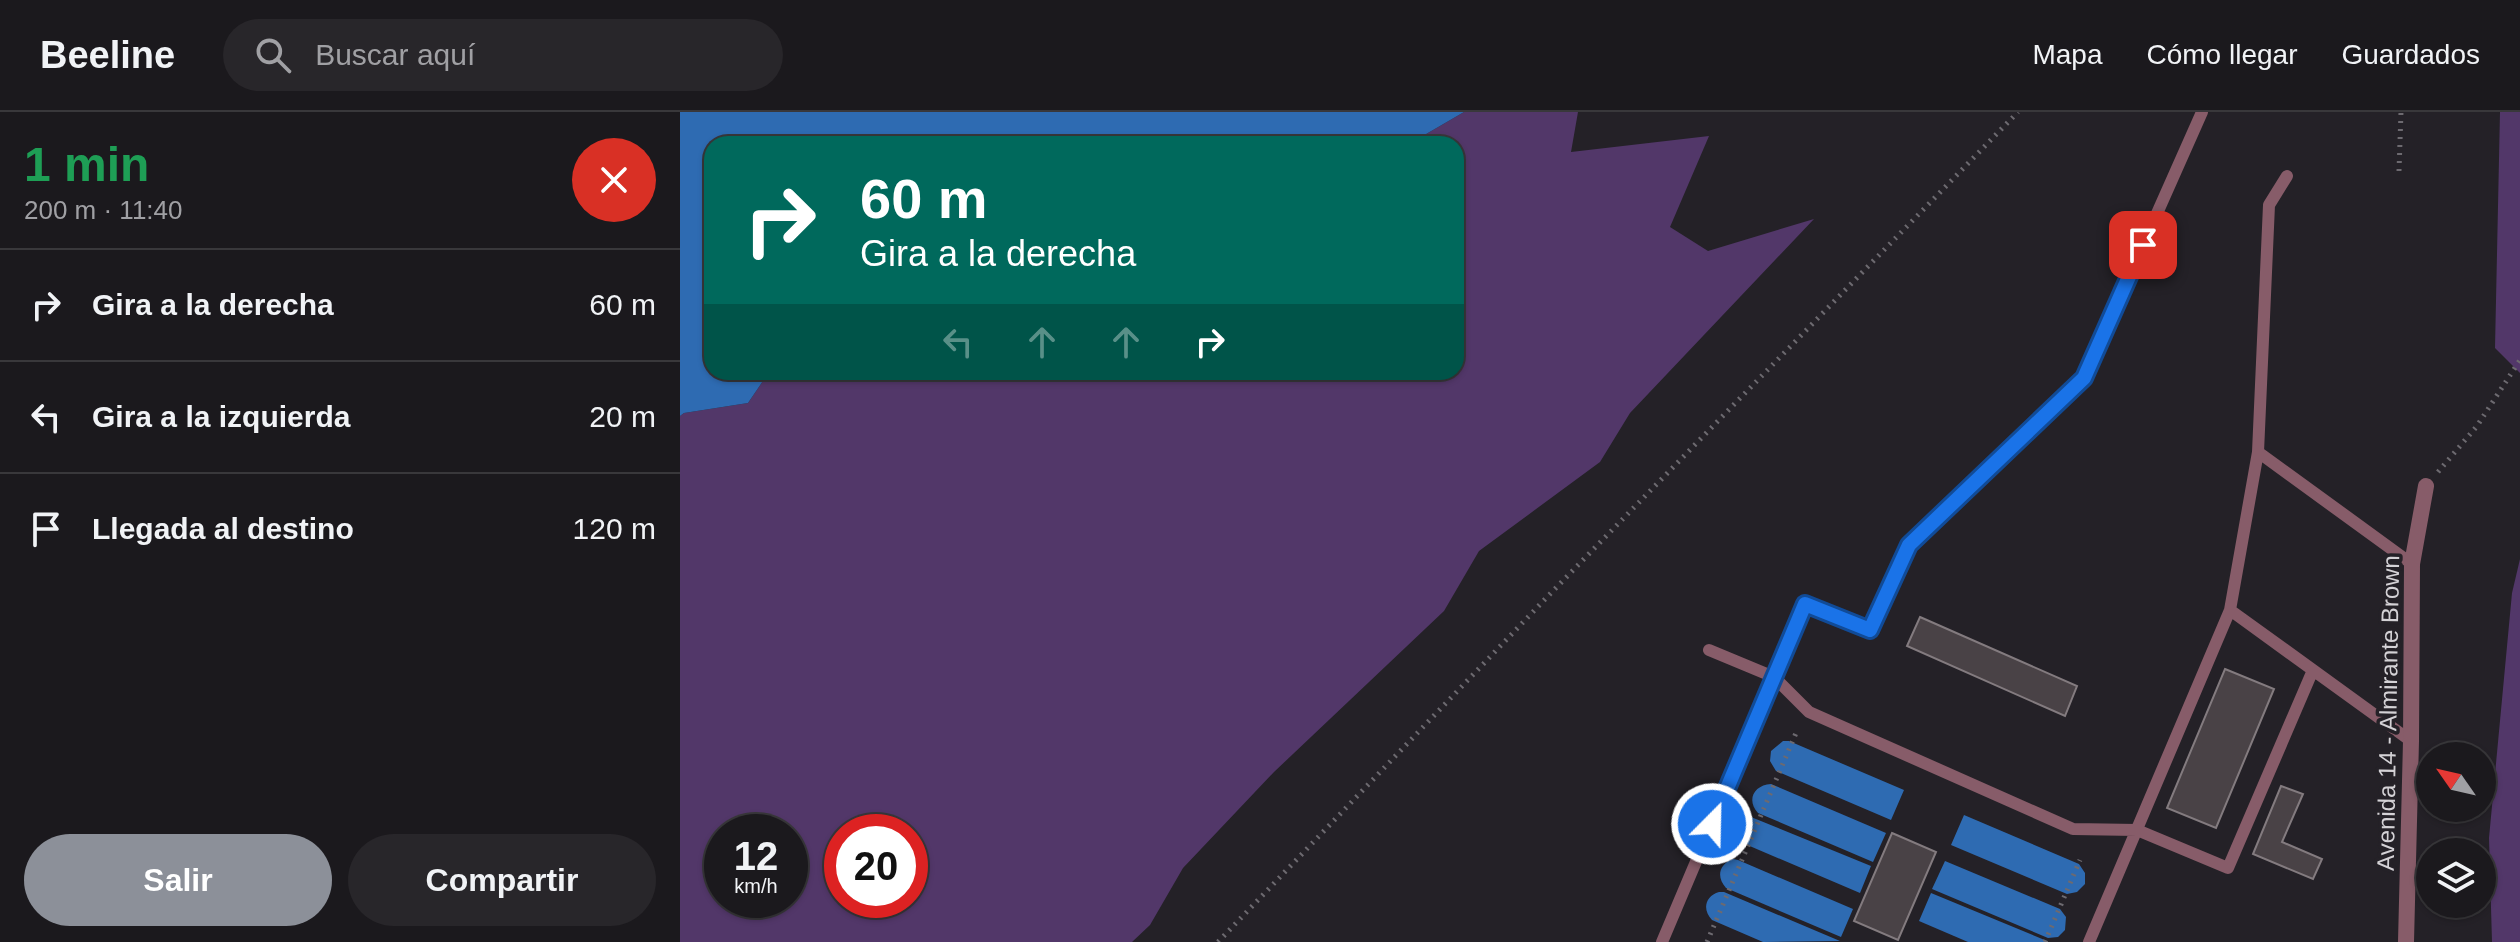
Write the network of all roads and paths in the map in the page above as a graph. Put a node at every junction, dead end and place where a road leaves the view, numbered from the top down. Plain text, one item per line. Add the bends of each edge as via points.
1 (2018, 112) edge
2 (2202, 112) edge
3 (2401, 112) edge
4 (2399, 171) dead end
5 (2287, 176) dead end
6 (2520, 360) edge
7 (2258, 452) junction
8 (2426, 486) joint
9 (2412, 564) junction
10 (2230, 610) junction
11 (1709, 650) dead end
12 (2313, 670) junction
13 (1774, 677) junction
14 (1796, 733) dead end
15 (2411, 741) junction
16 (2137, 830) junction
17 (2080, 860) dead end
18 (1218, 942) edge
19 (1662, 942) edge
20 (1707, 942) edge
21 (2045, 942) edge
22 (2089, 942) edge
23 (2406, 942) edge

1 - 18 path
2 - 13 lane via 2084,378 1909,545 1870,630 1805,604
3 - 4 path
5 - 7 lane via 2269,205
6 - 8 path via 2477,426
7 - 9 lane
7 - 10 lane
8 - 9 street, Avenida 14 - Almirante Brown
9 - 15 street, Avenida 14 - Almirante Brown
10 - 12 lane
10 - 16 lane
11 - 13 lane
12 - 15 lane
12 - 16 lane via 2228,868
13 - 16 lane via 1809,712 2073,829
13 - 19 lane
14 - 20 path
15 - 23 street, Avenida 14 - Almirante Brown
16 - 22 lane
17 - 21 path

